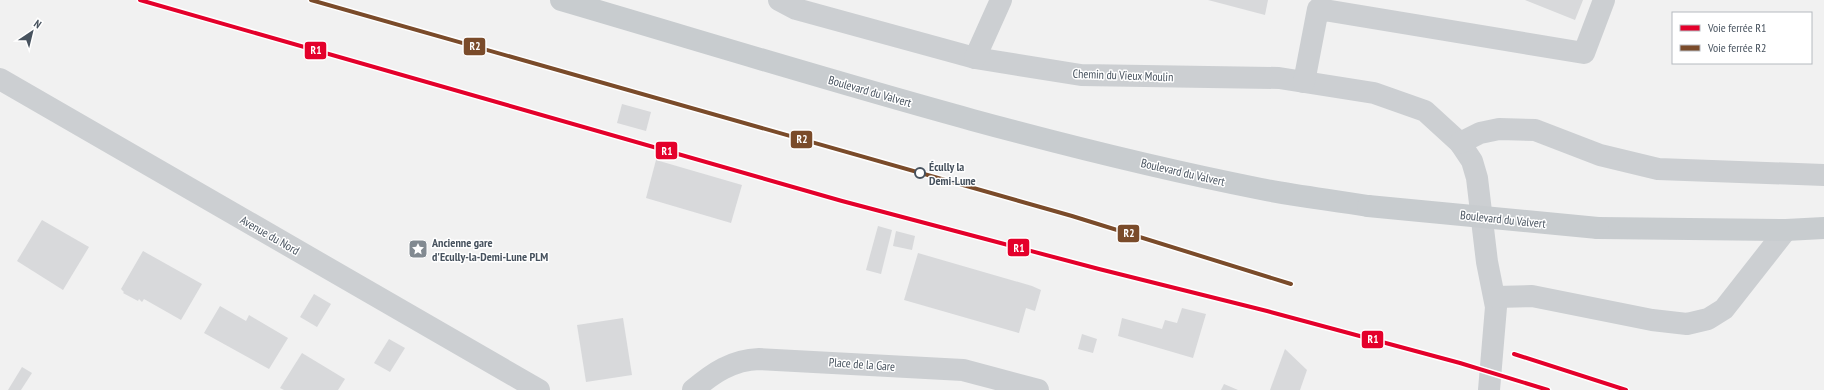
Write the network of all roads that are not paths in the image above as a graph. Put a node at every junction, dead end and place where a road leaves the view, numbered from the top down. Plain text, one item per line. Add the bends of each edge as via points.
1 (561, 0) edge
2 (779, 0) edge
3 (1002, 0) edge
4 (1604, 0) edge
5 (1320, 4) edge
6 (975, 58) junction
7 (0, 79) edge
8 (1304, 82) junction
9 (1460, 143) junction
10 (1824, 175) edge
11 (1824, 228) edge
12 (1786, 230) junction
13 (1496, 297) junction
14 (1029, 389) edge
15 (539, 390) edge
16 (693, 390) edge
17 (1489, 390) edge

1 - 12 main road, Boulevard du Valvert, bridge via 951,114 1153,166 1263,190 1368,206 1598,228
2 - 6 street, Chemin du Vieux Moulin via 796,9
3 - 6 street
4 - 5 street via 1588,54
5 - 8 street
6 - 8 street, Chemin du Vieux Moulin via 1082,75 1279,78
7 - 15 street, Avenue du Nord
8 - 9 street, Chemin du Vieux Moulin via 1374,93 1425,111
9 - 10 street via 1480,133 1499,129 1535,130 1600,155 1658,169
9 - 13 street, Chemin du Vieux Moulin via 1472,161 1477,178 1487,262
11 - 12 main road, Boulevard du Valvert
12 - 13 street via 1724,309 1708,319 1687,324 1652,320 1532,296
13 - 17 street, Chemin du Vieux Moulin via 1497,317
14 - 16 street, Place de la Gare via 963,370 759,358 744,359 712,374

